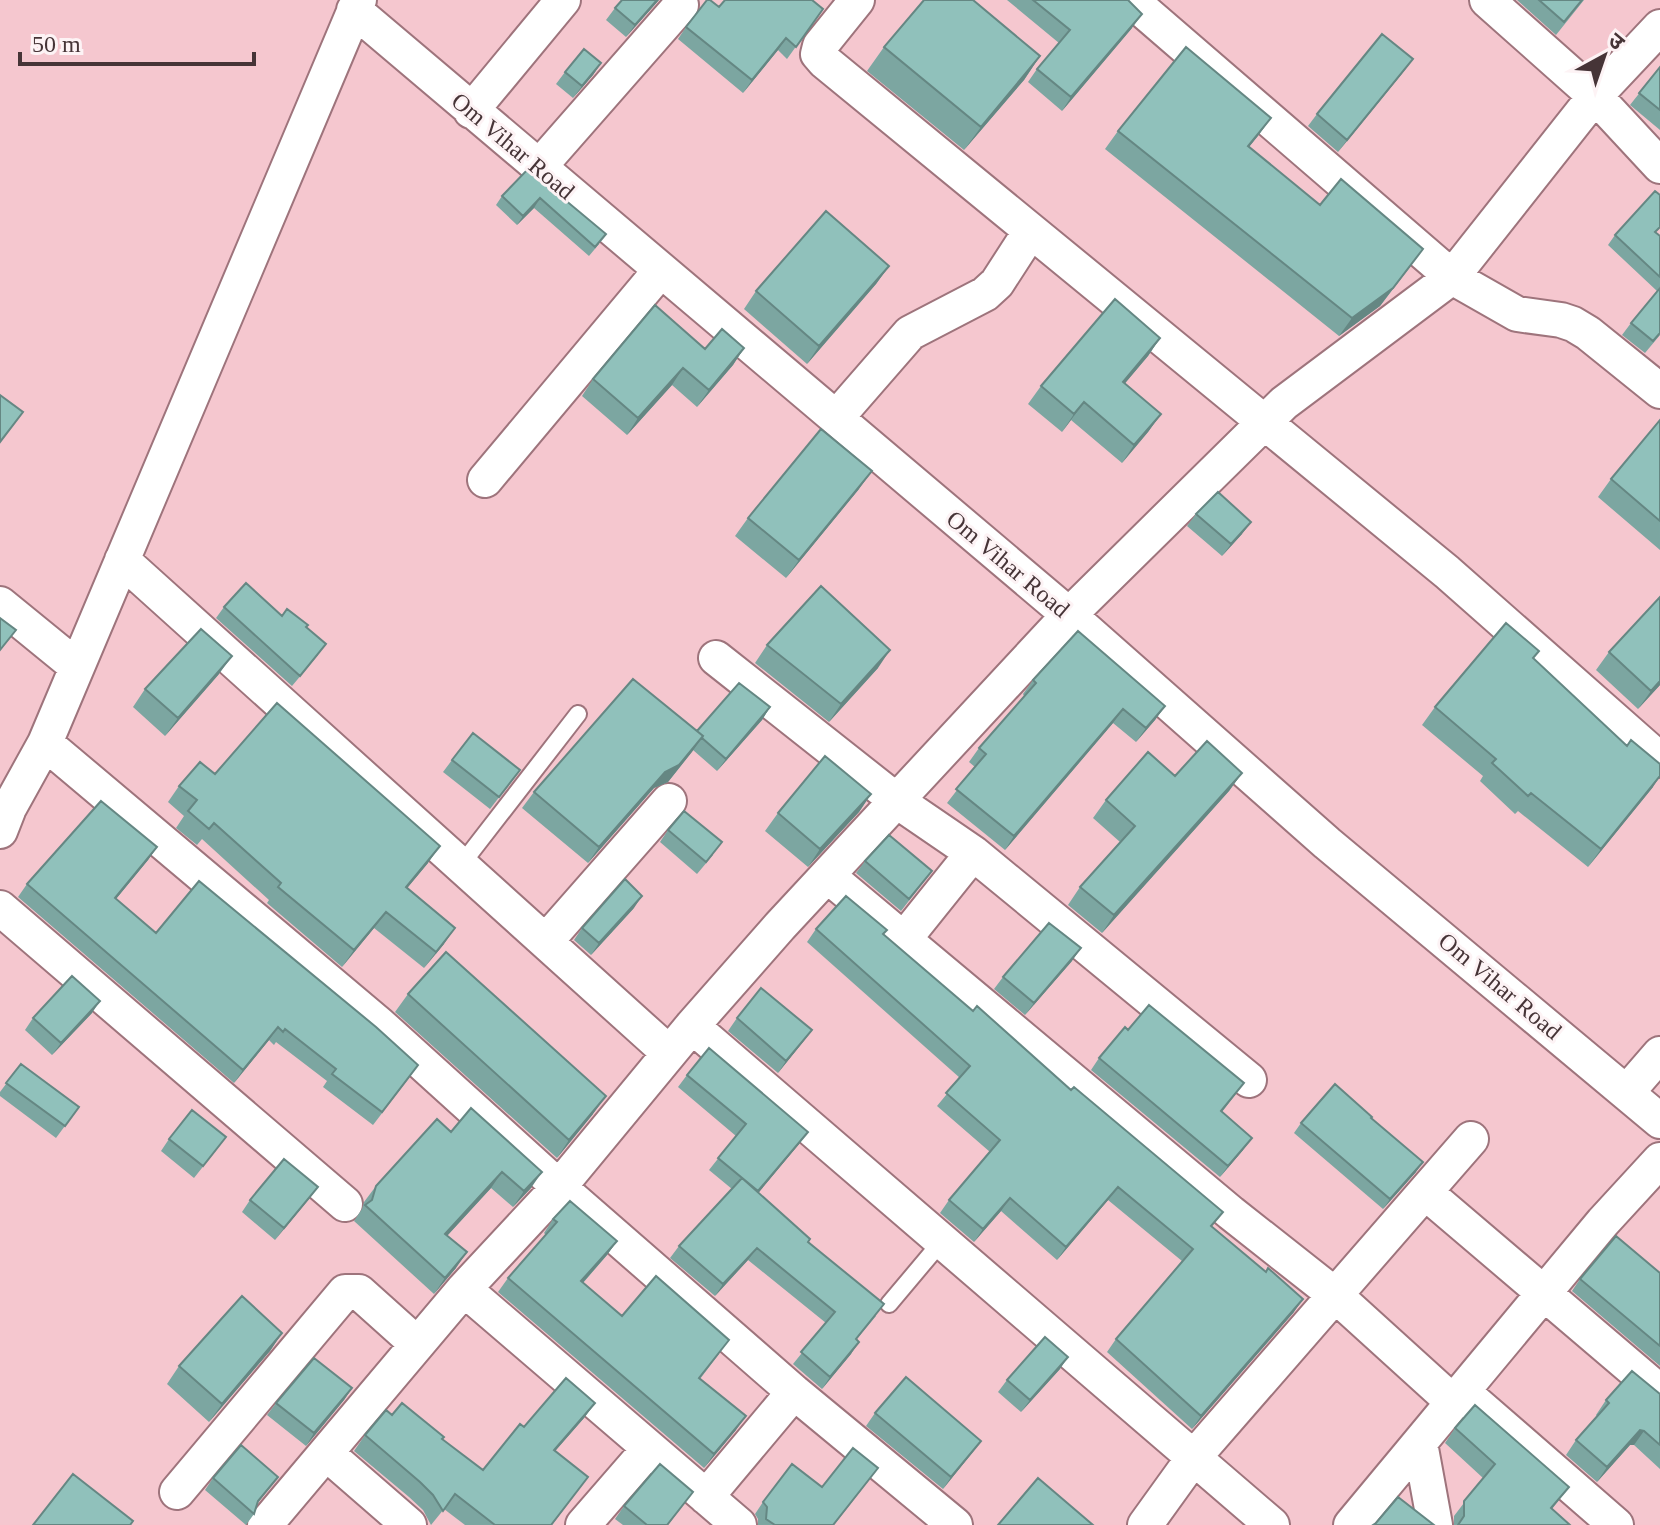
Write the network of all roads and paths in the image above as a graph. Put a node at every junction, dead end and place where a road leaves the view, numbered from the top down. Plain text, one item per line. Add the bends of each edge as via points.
1 (563, 0) edge
2 (857, 0) edge
3 (1131, 0) edge
4 (1487, 0) edge
5 (356, 5) edge
6 (681, 5) dead end
7 (1660, 27) edge
8 (1595, 96) junction
9 (471, 111) junction
10 (1660, 166) edge
11 (538, 168) junction
12 (1030, 232) junction
13 (660, 271) junction
14 (1452, 277) junction
15 (1660, 391) edge
16 (836, 418) junction
17 (1263, 421) junction
18 (485, 480) dead end
19 (122, 560) junction
20 (0, 604) edge
21 (1069, 615) junction
22 (716, 658) dead end
23 (76, 666) junction
24 (578, 714) dead end
25 (45, 743) junction
26 (1660, 760) edge
27 (669, 801) dead end
28 (897, 801) junction
29 (3, 813) edge
30 (973, 853) junction
31 (461, 865) junction
32 (828, 876) junction
33 (0, 908) edge
34 (904, 939) junction
35 (546, 941) junction
36 (692, 1026) junction
37 (669, 1053) junction
38 (1660, 1054) edge
39 (1249, 1080) dead end
40 (1627, 1092) junction
41 (1660, 1121) edge
42 (1471, 1139) dead end
43 (1660, 1160) edge
44 (559, 1187) junction
45 (1425, 1192) junction
46 (345, 1204) dead end
47 (942, 1241) junction
48 (464, 1289) junction
49 (1545, 1294) junction
50 (1335, 1295) junction
51 (889, 1304) dead end
52 (417, 1344) junction
53 (794, 1392) junction
54 (1660, 1392) edge
55 (1459, 1398) junction
56 (1420, 1443) junction
57 (649, 1449) junction
58 (326, 1453) junction
59 (1194, 1457) junction
60 (177, 1492) dead end
61 (706, 1497) junction
62 (265, 1525) edge
63 (409, 1525) edge
64 (583, 1525) edge
65 (739, 1525) edge
66 (955, 1525) edge
67 (1145, 1525) edge
68 (1272, 1525) edge
69 (1351, 1525) edge
70 (1435, 1525) edge
71 (1616, 1525) edge

1 - 9 street
2 - 12 street via 818,54
3 - 14 street
4 - 8 street
5 - 9 street, Om Vihar Road
5 - 19 street
6 - 11 street
7 - 8 street
8 - 10 street
8 - 14 street
9 - 11 street, Om Vihar Road
11 - 13 street, Om Vihar Road
12 - 16 street via 997,283 910,333
12 - 17 street
13 - 16 street, Om Vihar Road
13 - 18 street
14 - 15 street via 1517,314 1573,324
14 - 17 street
16 - 21 street, Om Vihar Road
17 - 21 street
17 - 26 street via 1447,572
19 - 23 street
19 - 31 street
20 - 23 street
21 - 28 street
21 - 40 street, Om Vihar Road via 1327,843
22 - 28 street
23 - 25 street
24 - 31 lane
25 - 29 street
25 - 44 street via 380,1025
27 - 35 street
28 - 30 street
28 - 32 street
30 - 34 street
30 - 39 street
31 - 35 street
32 - 34 street
32 - 36 street
33 - 46 street
34 - 50 street
35 - 37 street
36 - 37 street
36 - 47 street
37 - 44 street
38 - 40 street
40 - 41 street, Om Vihar Road
42 - 45 street
43 - 49 street
44 - 48 street
44 - 53 street
45 - 49 street
45 - 50 street
47 - 51 lane
47 - 59 street
48 - 52 street
48 - 57 street
49 - 54 street
49 - 55 street
50 - 55 street
50 - 59 street
52 - 58 street
52 - 60 street via 359,1292 345,1292
53 - 61 street
53 - 66 street
55 - 56 street
55 - 71 street
56 - 69 street
56 - 70 street
57 - 61 street
57 - 64 street
58 - 62 street
58 - 63 street
59 - 67 street
59 - 68 street
61 - 65 street

